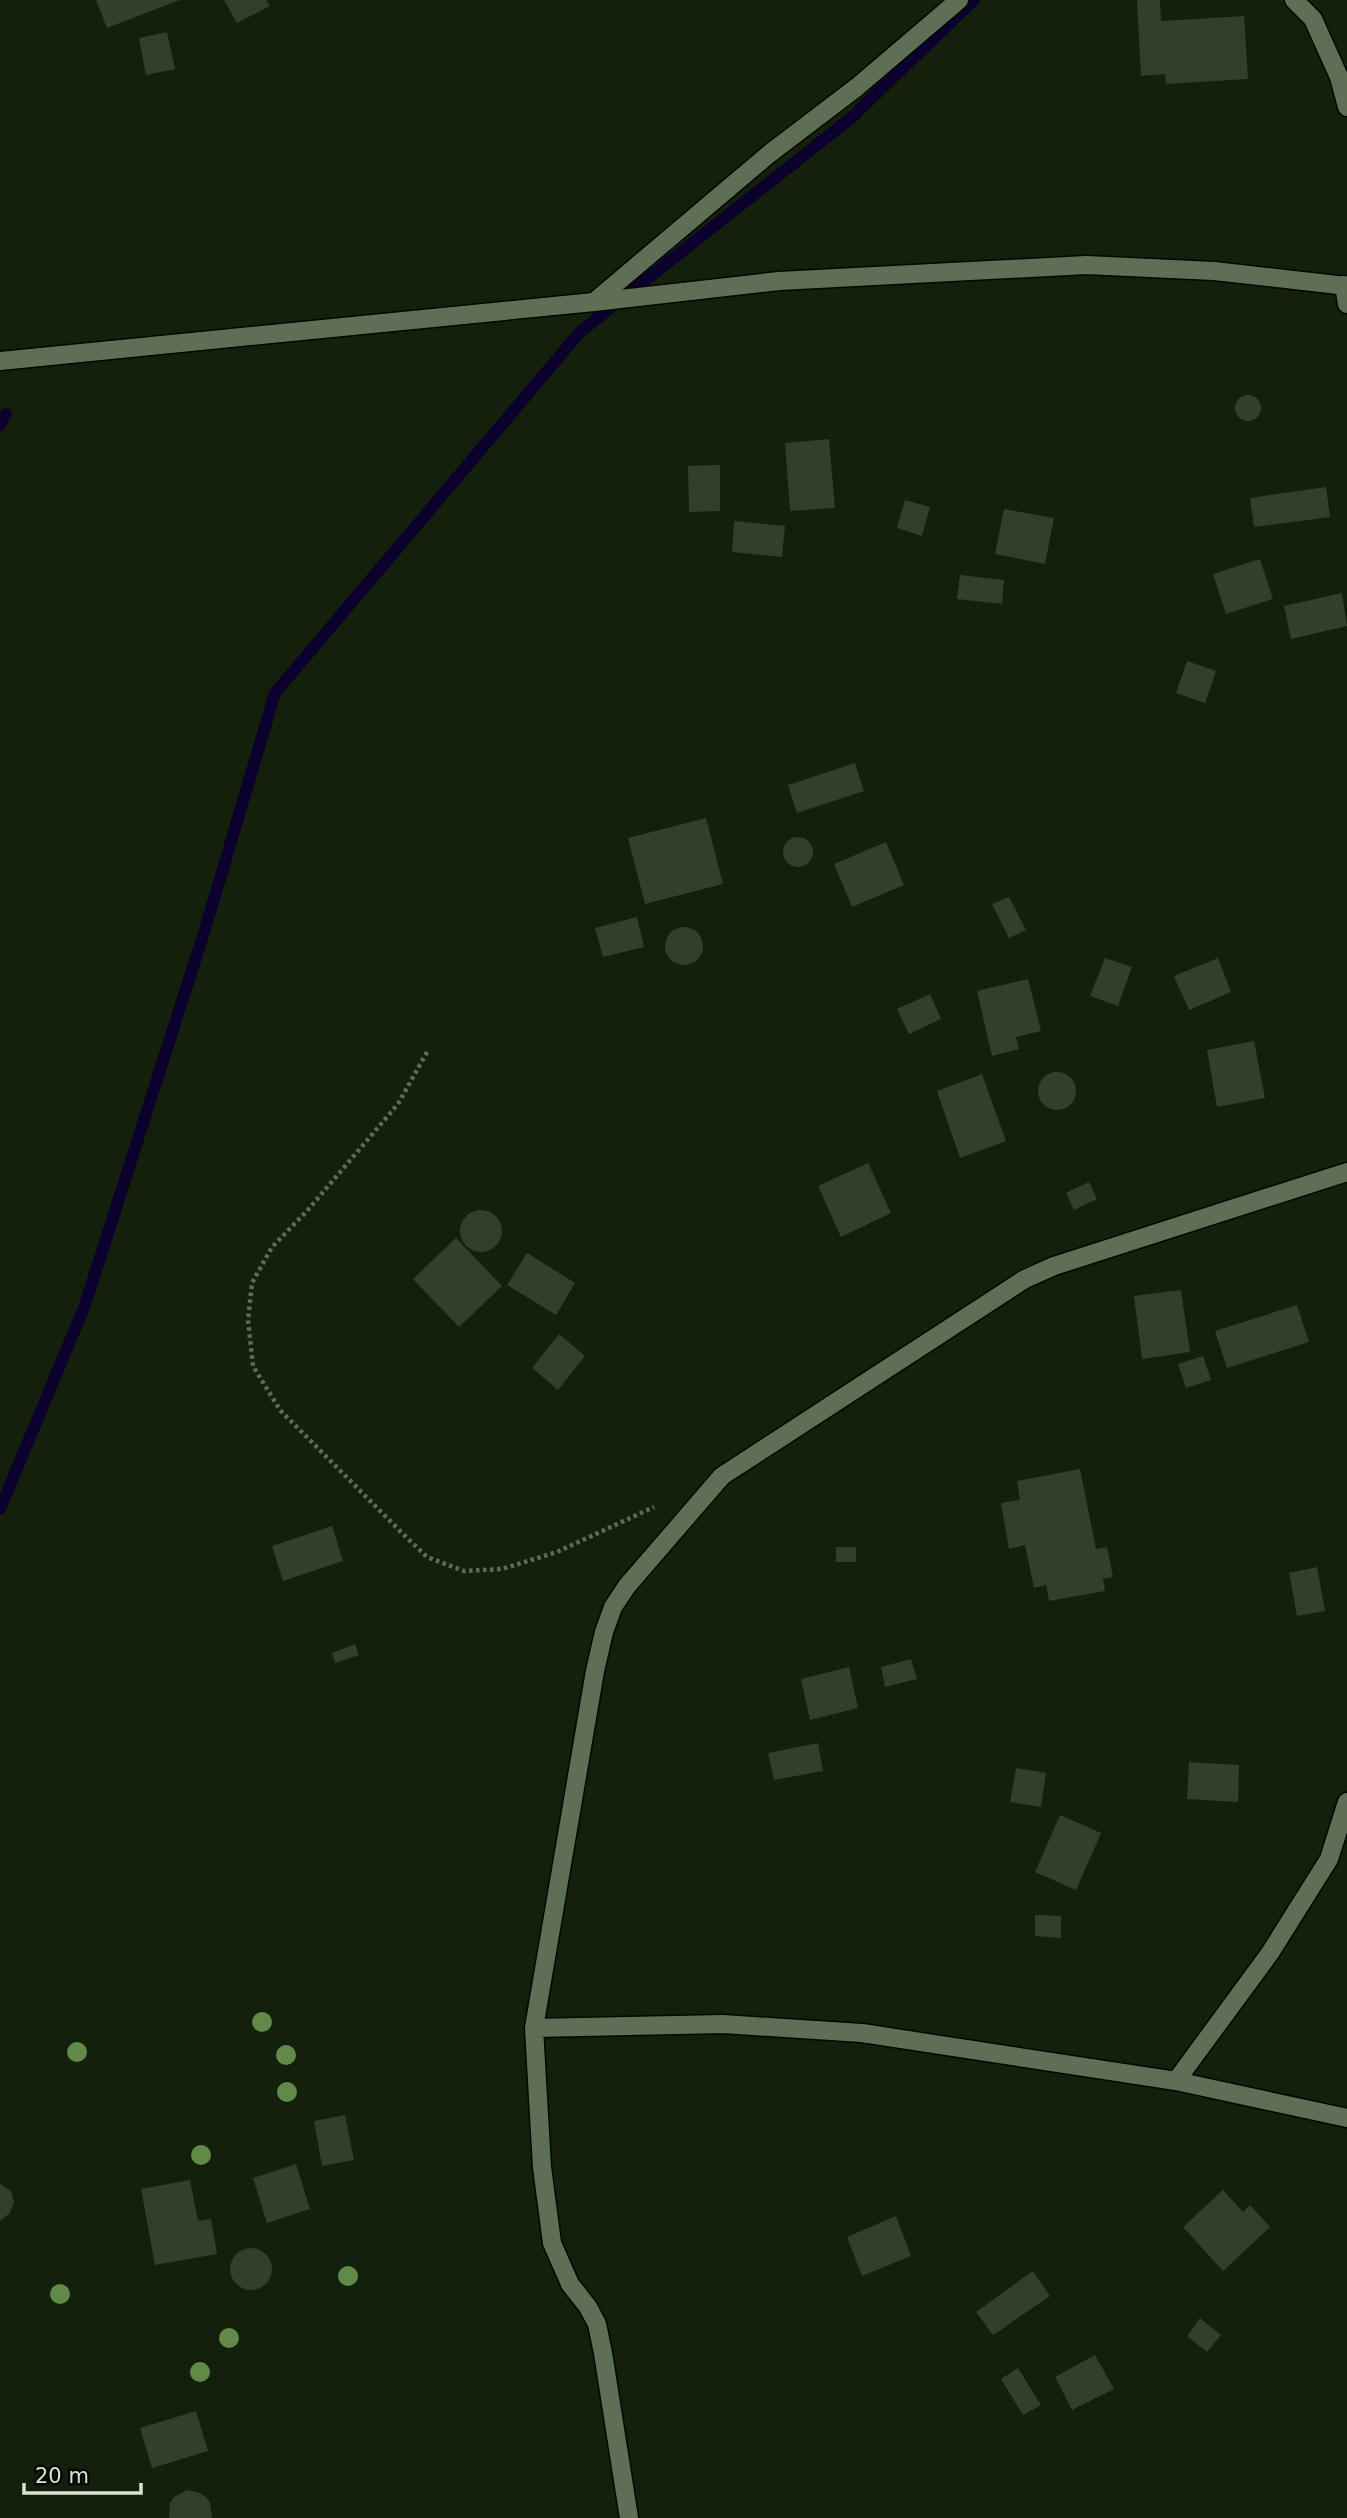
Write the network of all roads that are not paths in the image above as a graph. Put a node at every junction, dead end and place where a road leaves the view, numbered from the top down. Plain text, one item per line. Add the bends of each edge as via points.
1 (959, 0) edge
2 (1294, 0) edge
3 (1347, 107) edge
4 (1346, 286) edge
5 (594, 302) junction
6 (1347, 304) edge
7 (0, 361) edge
8 (1347, 1172) edge
9 (1347, 1802) edge
10 (534, 2028) junction
11 (1176, 2081) junction
12 (1347, 2118) edge
13 (629, 2518) edge

1 - 5 street
2 - 3 street via 1313,19
4 - 5 street via 1214,271 1086,265 779,281
4 - 6 street
5 - 7 street
8 - 10 street via 1026,1279 722,1476 626,1586 604,1632
9 - 11 street via 1329,1859 1270,1953
10 - 11 street via 723,2024 862,2033
10 - 13 street via 542,2167 552,2243 570,2284 597,2324
11 - 12 street

